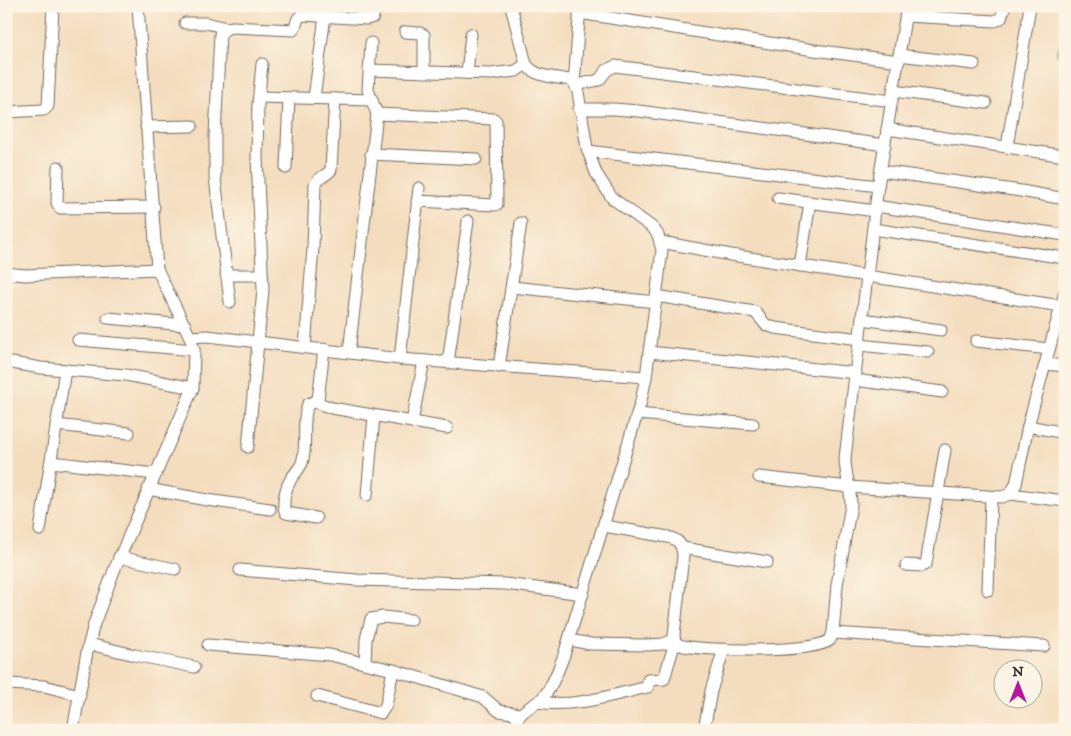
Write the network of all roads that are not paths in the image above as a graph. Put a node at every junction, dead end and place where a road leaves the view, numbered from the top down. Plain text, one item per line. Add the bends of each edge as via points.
1 (53, 6) edge
2 (138, 6) edge
3 (375, 6) edge
4 (511, 6) edge
5 (1005, 6) edge
6 (1030, 6) edge
7 (579, 10) edge
8 (299, 11) edge
9 (906, 11) edge
10 (325, 16) junction
11 (185, 23) dead end
12 (227, 28) junction
13 (405, 32) dead end
14 (471, 34) dead end
15 (371, 43) dead end
16 (899, 58) junction
17 (262, 64) dead end
18 (526, 64) junction
19 (974, 64) dead end
20 (369, 70) junction
21 (424, 72) junction
22 (467, 73) junction
23 (575, 84) junction
24 (892, 96) junction
25 (259, 97) junction
26 (289, 98) junction
27 (314, 98) junction
28 (335, 99) junction
29 (372, 100) junction
30 (986, 103) dead end
31 (579, 109) junction
32 (6, 112) edge
33 (377, 114) junction
34 (146, 126) junction
35 (192, 126) dead end
36 (887, 129) junction
37 (885, 145) junction
38 (1007, 147) junction
39 (588, 151) junction
40 (371, 154) junction
41 (1065, 156) edge
42 (476, 158) dead end
43 (58, 167) dead end
44 (286, 168) dead end
45 (880, 172) junction
46 (878, 186) junction
47 (419, 188) dead end
48 (778, 198) dead end
49 (1065, 199) edge
50 (417, 201) junction
51 (810, 202) junction
52 (154, 208) junction
53 (875, 209) junction
54 (468, 221) dead end
55 (521, 223) dead end
56 (873, 229) junction
57 (1065, 235) edge
58 (661, 242) junction
59 (1065, 258) edge
60 (800, 266) junction
61 (157, 269) junction
62 (6, 273) edge
63 (226, 275) junction
64 (262, 275) junction
65 (867, 276) junction
66 (512, 287) junction
67 (1065, 292) edge
68 (656, 299) junction
69 (230, 302) dead end
70 (1061, 306) junction
71 (108, 318) dead end
72 (862, 320) junction
73 (1061, 320) edge
74 (185, 325) junction
75 (941, 330) dead end
76 (190, 337) junction
77 (78, 340) dead end
78 (976, 341) dead end
79 (258, 342) junction
80 (859, 342) junction
81 (304, 347) junction
82 (324, 349) junction
83 (1049, 349) junction
84 (194, 350) junction
85 (349, 352) junction
86 (649, 352) junction
87 (928, 352) dead end
88 (400, 359) junction
89 (424, 361) junction
90 (6, 362) edge
91 (448, 363) junction
92 (1045, 364) junction
93 (1065, 366) edge
94 (498, 367) junction
95 (65, 370) junction
96 (646, 377) junction
97 (855, 377) junction
98 (193, 388) junction
99 (942, 392) dead end
100 (315, 402) junction
101 (637, 414) junction
102 (374, 416) junction
103 (412, 422) junction
104 (753, 424) dead end
105 (56, 426) junction
106 (1028, 426) junction
107 (447, 428) dead end
108 (128, 433) dead end
109 (1065, 433) edge
110 (248, 447) dead end
111 (945, 450) dead end
112 (50, 462) junction
113 (154, 474) junction
114 (759, 478) dead end
115 (849, 487) junction
116 (148, 489) junction
117 (938, 493) junction
118 (1010, 494) junction
119 (367, 495) dead end
120 (991, 497) junction
121 (1065, 501) edge
122 (270, 509) dead end
123 (316, 518) dead end
124 (604, 526) junction
125 (40, 530) dead end
126 (682, 548) junction
127 (119, 557) junction
128 (767, 562) dead end
129 (906, 565) dead end
130 (175, 569) dead end
131 (240, 570) dead end
132 (988, 590) dead end
133 (583, 594) junction
134 (411, 620) dead end
135 (832, 633) junction
136 (569, 640) junction
137 (674, 641) junction
138 (89, 644) junction
139 (208, 644) dead end
140 (1044, 646) dead end
141 (724, 649) junction
142 (365, 663) junction
143 (194, 667) dead end
144 (393, 670) junction
145 (6, 686) edge
146 (80, 695) junction
147 (317, 696) dead end
148 (538, 702) junction
149 (520, 714) junction
150 (73, 730) edge
151 (515, 730) edge
152 (704, 730) edge

1 - 32 street via 48,106 44,110
2 - 34 street
3 - 10 street via 372,17 367,19
4 - 18 street
5 - 9 street via 1001,18 995,21
6 - 38 street
7 - 16 street via 814,50
7 - 23 street
8 - 10 street
8 - 12 street via 294,28 290,30
9 - 16 street
10 - 27 street
11 - 12 street
12 - 63 street via 220,34 214,161
13 - 21 street via 424,36
14 - 22 street
15 - 20 street
16 - 19 street
16 - 24 street
17 - 25 street
18 - 22 street via 509,73
18 - 23 street via 535,73
20 - 21 street
20 - 29 street via 368,94
21 - 22 street
23 - 24 street via 599,80 615,66
23 - 31 street
24 - 30 street
24 - 36 street
25 - 26 street
25 - 64 street via 257,158
26 - 27 street
26 - 44 street
27 - 28 street
28 - 29 street
28 - 81 street via 331,170 315,184
29 - 33 street
31 - 37 street via 639,111
31 - 39 street
33 - 40 street
33 - 50 street via 496,120 497,204
34 - 35 street
34 - 52 street
36 - 37 street
36 - 38 street
37 - 45 street
38 - 41 street
39 - 46 street
39 - 58 street via 596,173 612,198 653,228
40 - 42 street
40 - 85 street
43 - 52 street via 57,203 60,208
45 - 46 street
45 - 49 street
46 - 53 street
47 - 50 street
48 - 51 street
50 - 88 street
51 - 53 street
51 - 60 street
52 - 61 street
53 - 56 street
53 - 57 street
54 - 91 street
55 - 66 street
56 - 59 street
56 - 65 street
58 - 60 street
58 - 68 street via 662,260
60 - 65 street
61 - 62 street via 25,275
61 - 74 street
63 - 64 street
63 - 69 street
64 - 79 street
65 - 70 street
65 - 72 street
66 - 68 street
66 - 94 street
67 - 70 street
68 - 80 street via 755,312 766,325 775,328
68 - 86 street
70 - 73 street
71 - 74 street
72 - 75 street
72 - 80 street
73 - 83 street
74 - 76 street
76 - 79 street
76 - 84 street
77 - 84 street
78 - 83 street
79 - 81 street
79 - 110 street
80 - 87 street
80 - 97 street
81 - 82 street
82 - 85 street
82 - 100 street via 320,393
83 - 92 street
84 - 98 street
85 - 88 street
86 - 96 street
86 - 97 street
88 - 89 street
89 - 91 street
89 - 103 street
90 - 95 street
91 - 94 street
92 - 93 street
92 - 106 street
94 - 96 street
95 - 98 street via 126,375
95 - 105 street
96 - 101 street
97 - 99 street
97 - 115 street via 845,458
98 - 113 street
100 - 102 street
100 - 123 street via 308,404 306,409 302,463 289,481 283,507 286,513
101 - 104 street
101 - 124 street
102 - 103 street
102 - 119 street
103 - 107 street
105 - 108 street
105 - 112 street
106 - 109 street
106 - 118 street via 1016,484
111 - 117 street
112 - 113 street
112 - 125 street
113 - 116 street
114 - 115 street
115 - 117 street
115 - 135 street via 852,504
116 - 122 street
116 - 127 street
117 - 120 street
117 - 129 street via 926,564
118 - 120 street
118 - 121 street
120 - 132 street
124 - 126 street via 668,537 677,540
124 - 133 street
126 - 128 street
126 - 137 street
127 - 130 street
127 - 138 street
131 - 133 street via 357,580 505,584
133 - 136 street
134 - 142 street via 373,617 366,639
135 - 140 street
135 - 141 street via 827,643 814,646
136 - 137 street via 591,644 663,644
136 - 148 street via 553,682
137 - 141 street via 684,646
137 - 148 street via 664,679 648,680 648,687 572,703
138 - 143 street
138 - 146 street
139 - 142 street via 309,652
141 - 152 street via 711,691
142 - 144 street
144 - 147 street via 386,705 381,712
144 - 149 street via 483,697 499,711
145 - 146 street via 44,686
146 - 150 street
148 - 149 street
149 - 151 street

